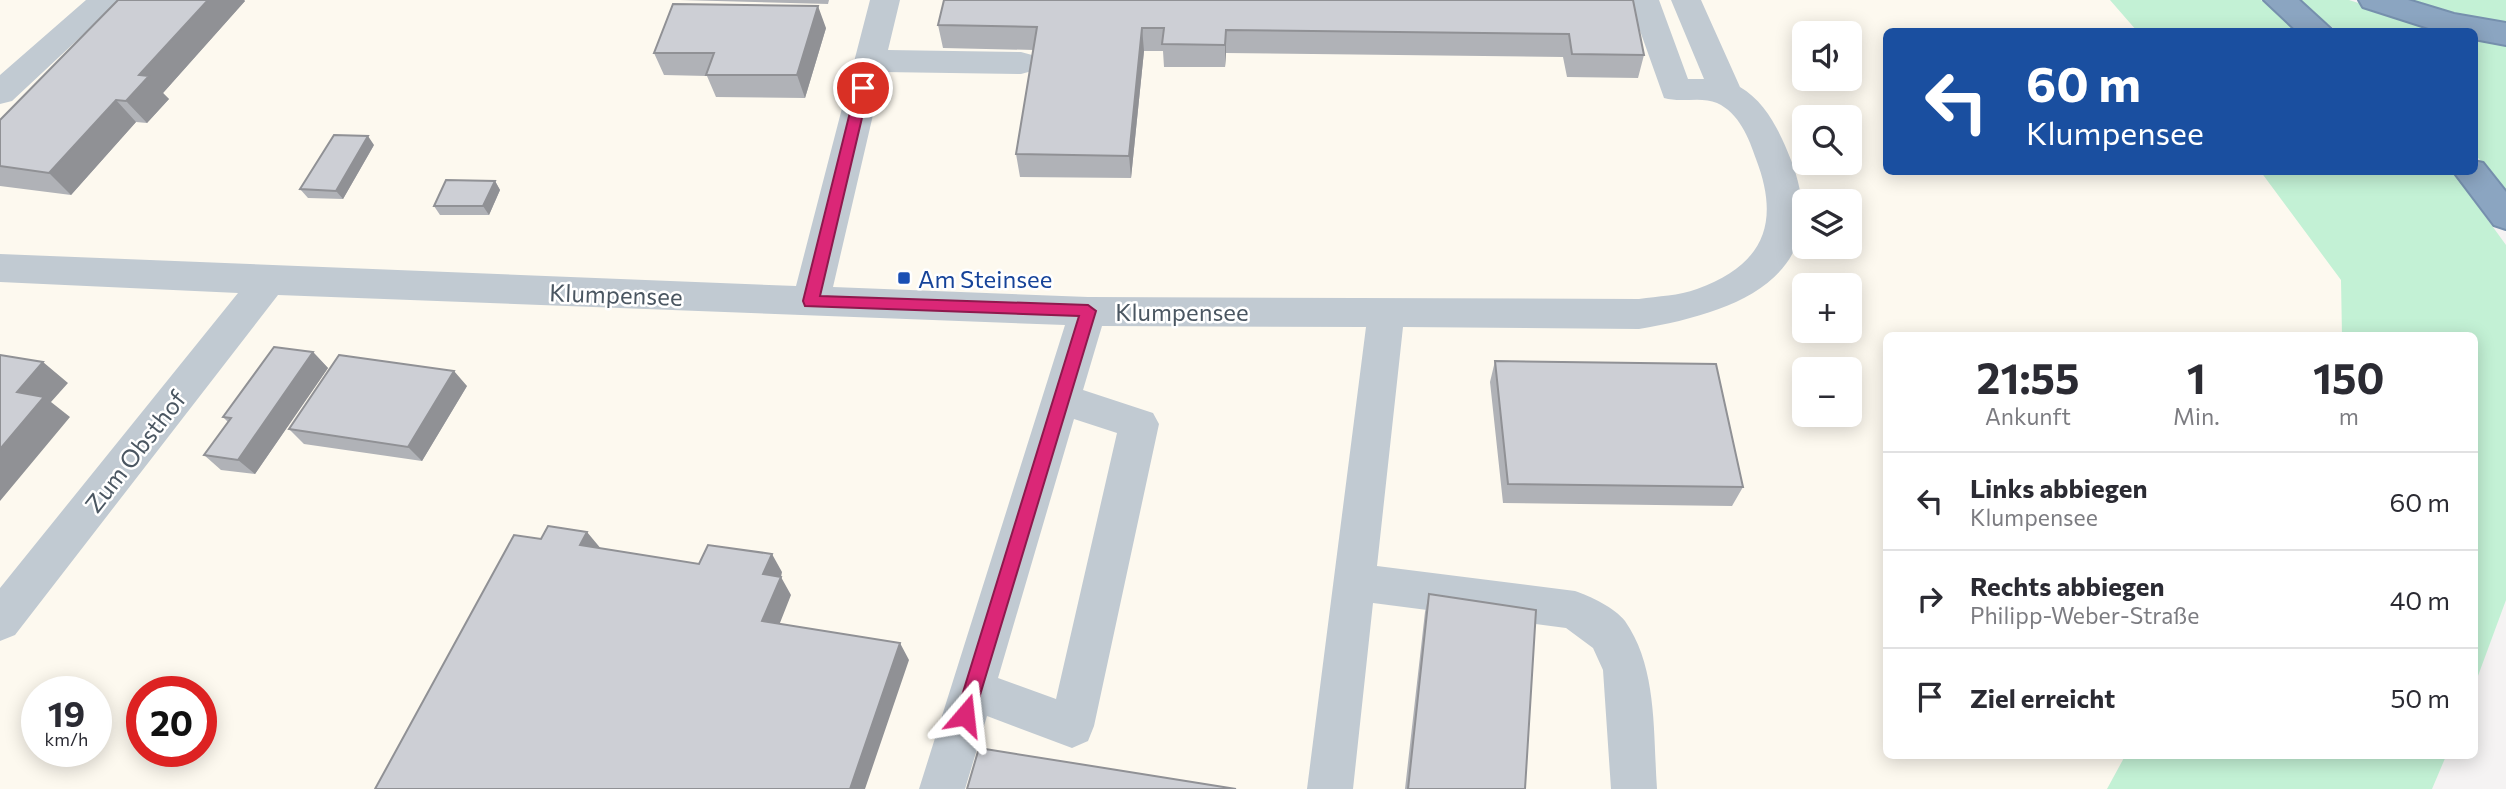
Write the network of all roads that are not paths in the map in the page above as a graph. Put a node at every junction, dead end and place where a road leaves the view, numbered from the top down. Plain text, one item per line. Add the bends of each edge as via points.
1 (105, 0) edge
2 (885, 0) edge
3 (1644, 0) edge
4 (1686, 0) edge
5 (2279, 0) edge
6 (2374, 0) edge
7 (2314, 28) edge
8 (2473, 28) edge
9 (2478, 29) edge
10 (2506, 34) edge
11 (869, 61) junction
12 (1021, 63) dead end
13 (0, 93) edge
14 (1737, 101) junction
15 (2473, 175) edge
16 (2506, 216) edge
17 (0, 268) edge
18 (269, 281) junction
19 (811, 301) junction
20 (1088, 311) junction
21 (1386, 313) junction
22 (1060, 399) junction
23 (1354, 582) junction
24 (0, 621) edge
25 (972, 690) junction
26 (942, 789) edge
27 (1330, 789) edge
28 (1634, 789) edge

1 - 13 street
2 - 11 street
3 - 14 street via 1676,90
4 - 14 street, Klumpensee
5 - 7 highway
6 - 8 highway
9 - 10 highway
11 - 12 street
11 - 19 street
14 - 21 street, Klumpensee via 1777,162 1786,208 1779,248 1750,275 1708,300 1639,314
15 - 16 highway
17 - 18 street, Klumpensee
18 - 19 street, Klumpensee
18 - 24 street, Zum Obsthof
19 - 20 street, Klumpensee
20 - 21 street, Klumpensee
20 - 22 street
21 - 23 street
22 - 25 street
22 - 25 street via 1139,424 1072,726
23 - 27 street
23 - 28 street via 1575,610 1609,634 1625,670
25 - 26 street

